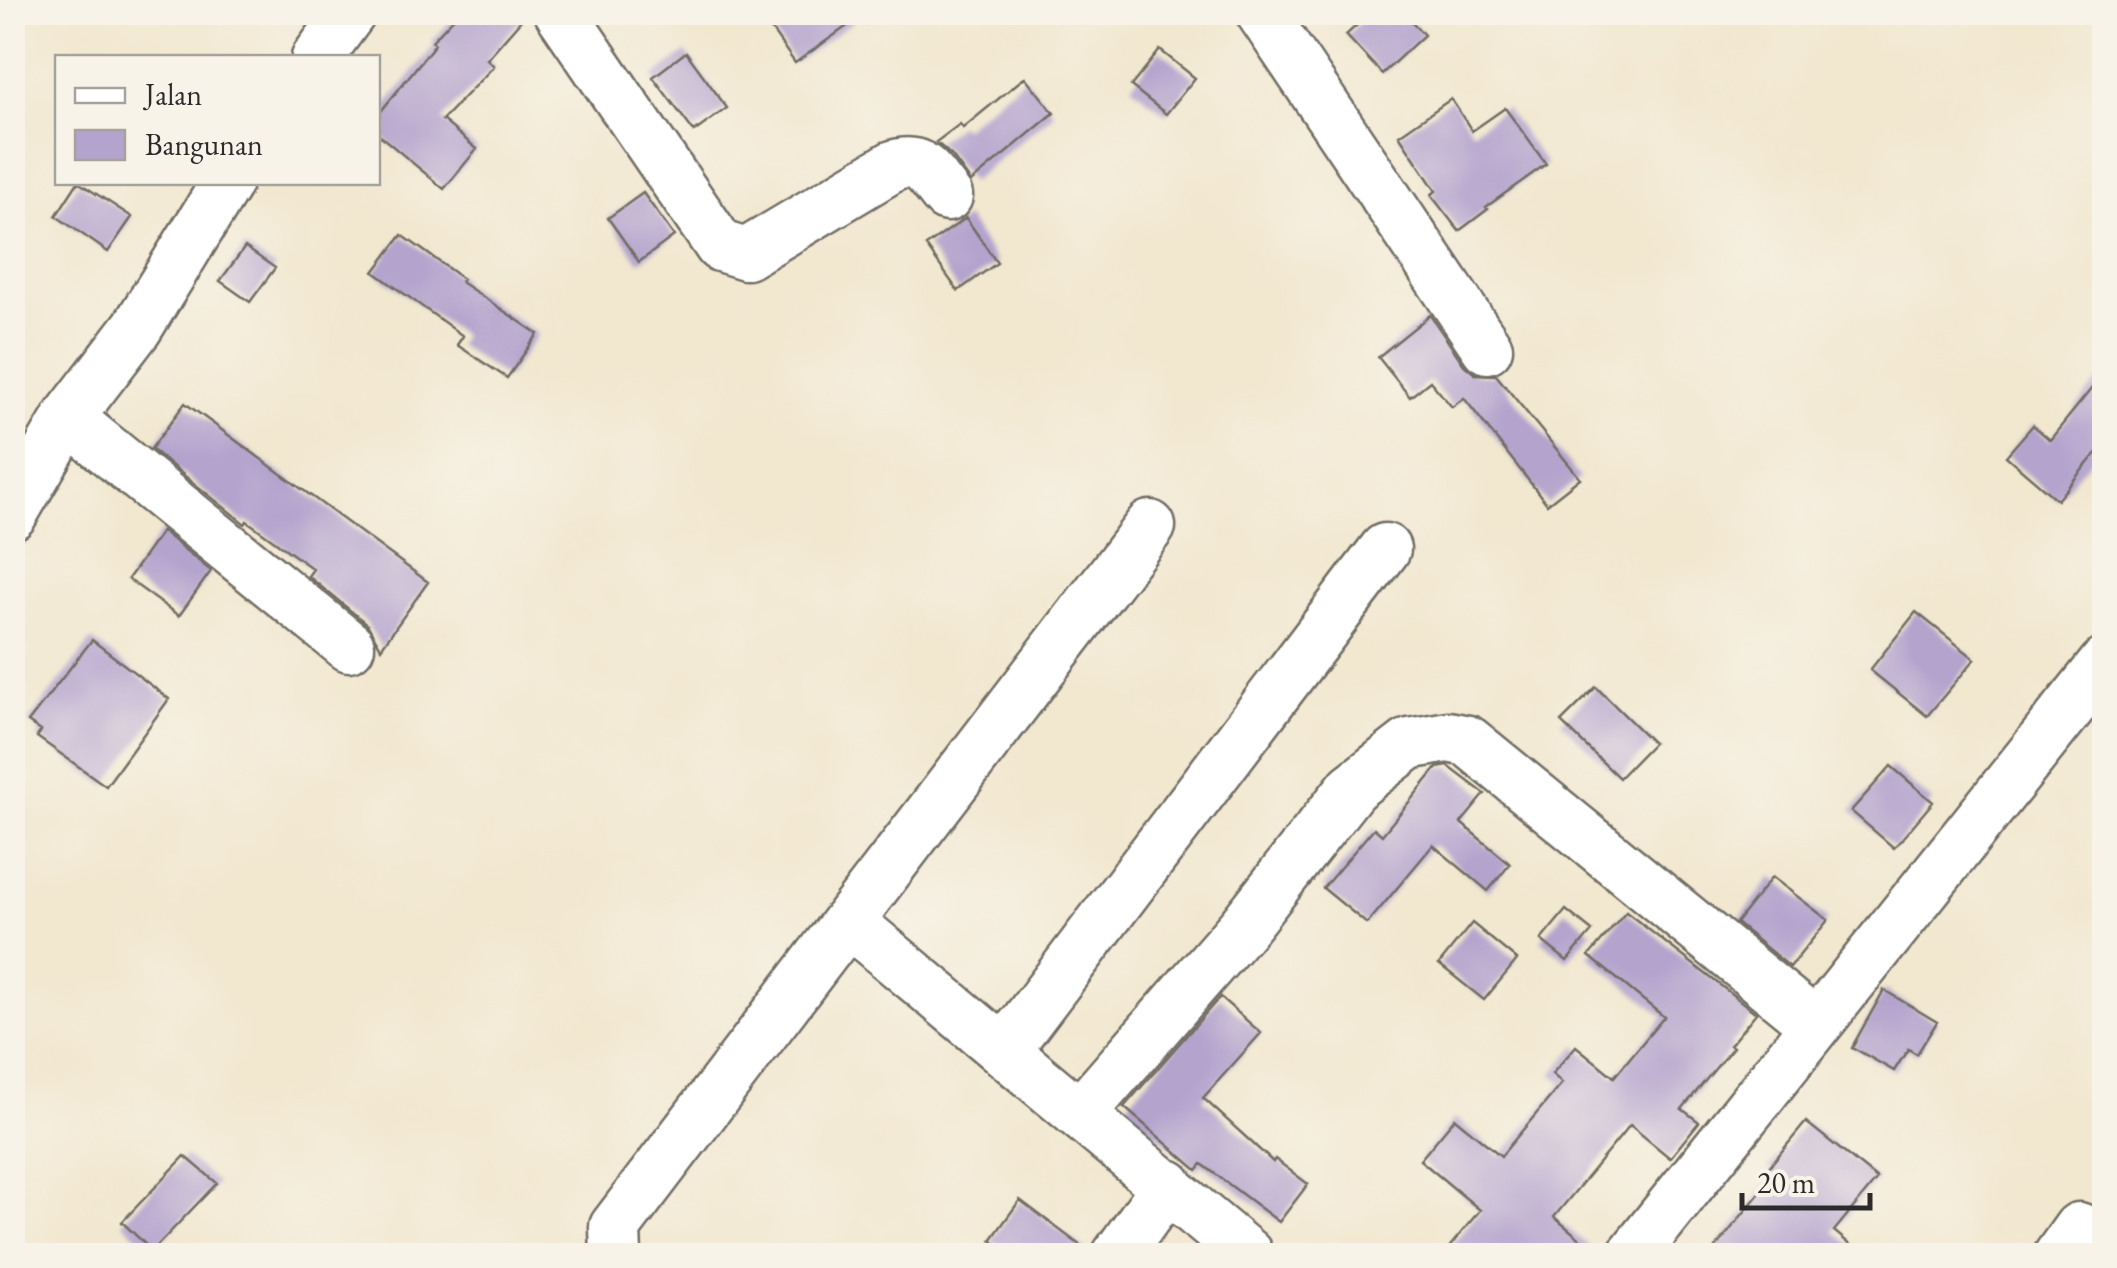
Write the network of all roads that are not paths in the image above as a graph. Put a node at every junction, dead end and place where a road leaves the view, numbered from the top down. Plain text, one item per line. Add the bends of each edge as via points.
1 (351, 12) edge
2 (560, 12) edge
3 (1260, 12) edge
4 (319, 55) edge
5 (225, 185) edge
6 (947, 196) dead end
7 (1487, 348) dead end
8 (68, 418) junction
9 (12, 514) edge
10 (1150, 526) dead end
11 (1385, 548) dead end
12 (350, 646) dead end
13 (2104, 664) edge
14 (848, 921) junction
15 (1816, 1025) junction
16 (1004, 1051) junction
17 (1080, 1114) junction
18 (1168, 1186) junction
19 (1247, 1254) edge
20 (616, 1256) edge
21 (1117, 1256) edge
22 (1632, 1256) edge

1 - 4 street
2 - 6 street via 730,252 746,254 908,161
3 - 7 street
5 - 8 street via 136,328
8 - 9 street
8 - 12 street
10 - 14 street
11 - 16 street
13 - 15 street
14 - 16 street
14 - 20 street via 615,1227
15 - 17 street via 1468,742 1448,737 1409,744 1352,788 1243,927
15 - 22 street
16 - 17 street
17 - 18 street
18 - 19 street
18 - 21 street

